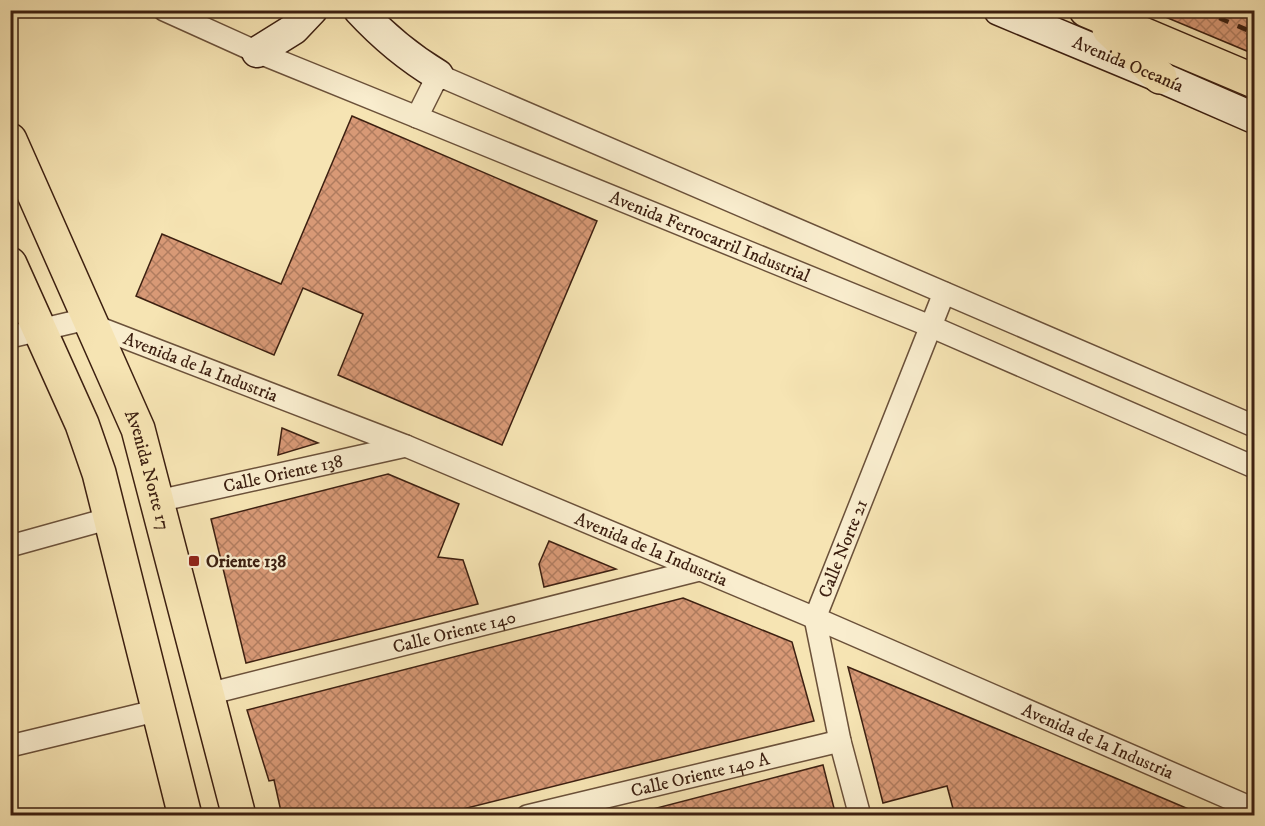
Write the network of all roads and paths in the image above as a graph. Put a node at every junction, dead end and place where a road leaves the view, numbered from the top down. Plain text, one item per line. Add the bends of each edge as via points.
1 (164, 10) edge
2 (312, 10) edge
3 (359, 10) edge
4 (999, 10) edge
5 (1088, 11) edge
6 (257, 52) junction
7 (438, 75) junction
8 (1160, 76) junction
9 (1254, 81) edge
10 (417, 117) junction
11 (1251, 122) edge
12 (10, 140) edge
13 (10, 264) edge
14 (944, 293) junction
15 (92, 325) junction
16 (930, 326) junction
17 (25, 334) edge
18 (1254, 426) edge
19 (406, 446) junction
20 (1254, 467) edge
21 (158, 501) junction
22 (111, 518) junction
23 (10, 546) edge
24 (699, 570) junction
25 (815, 618) junction
26 (208, 694) junction
27 (159, 710) junction
28 (840, 741) junction
29 (10, 746) edge
30 (1254, 809) edge
31 (185, 816) edge
32 (239, 816) edge
33 (527, 816) edge
34 (860, 816) edge

1 - 6 street, Avenida Ferrocarril Industrial
2 - 6 main road via 294,29
3 - 7 main road via 383,36
4 - 8 main road, Avenida Oceanía
5 - 8 main road
5 - 9 main road, Avenida Oceanía
6 - 10 street, Avenida Ferrocarril Industrial
7 - 10 street
7 - 14 street
8 - 11 main road, Avenida Oceanía
10 - 16 street, Avenida Ferrocarril Industrial
12 - 15 main road, Avenida Norte 17
13 - 17 main road
14 - 16 street, Calle Norte 21
14 - 18 street
15 - 17 street, Avenida de la Industria via 78,321
15 - 19 street, Avenida de la Industria
15 - 21 main road, Avenida Norte 17 via 138,429
16 - 20 street, Avenida Ferrocarril Industrial
16 - 25 street, Calle Norte 21
17 - 22 main road via 82,424
19 - 21 street, Calle Oriente 138
19 - 24 street, Avenida de la Industria
21 - 26 main road, Avenida Norte 17
22 - 23 street
22 - 27 main road
24 - 25 street, Avenida de la Industria
24 - 26 street, Calle Oriente 140
25 - 28 street, Calle Norte 21
25 - 30 street, Avenida de la Industria
26 - 32 main road, Avenida Norte 17
27 - 29 street
27 - 31 main road
28 - 33 street, Calle Oriente 140 A
28 - 34 street, Calle Norte 21

